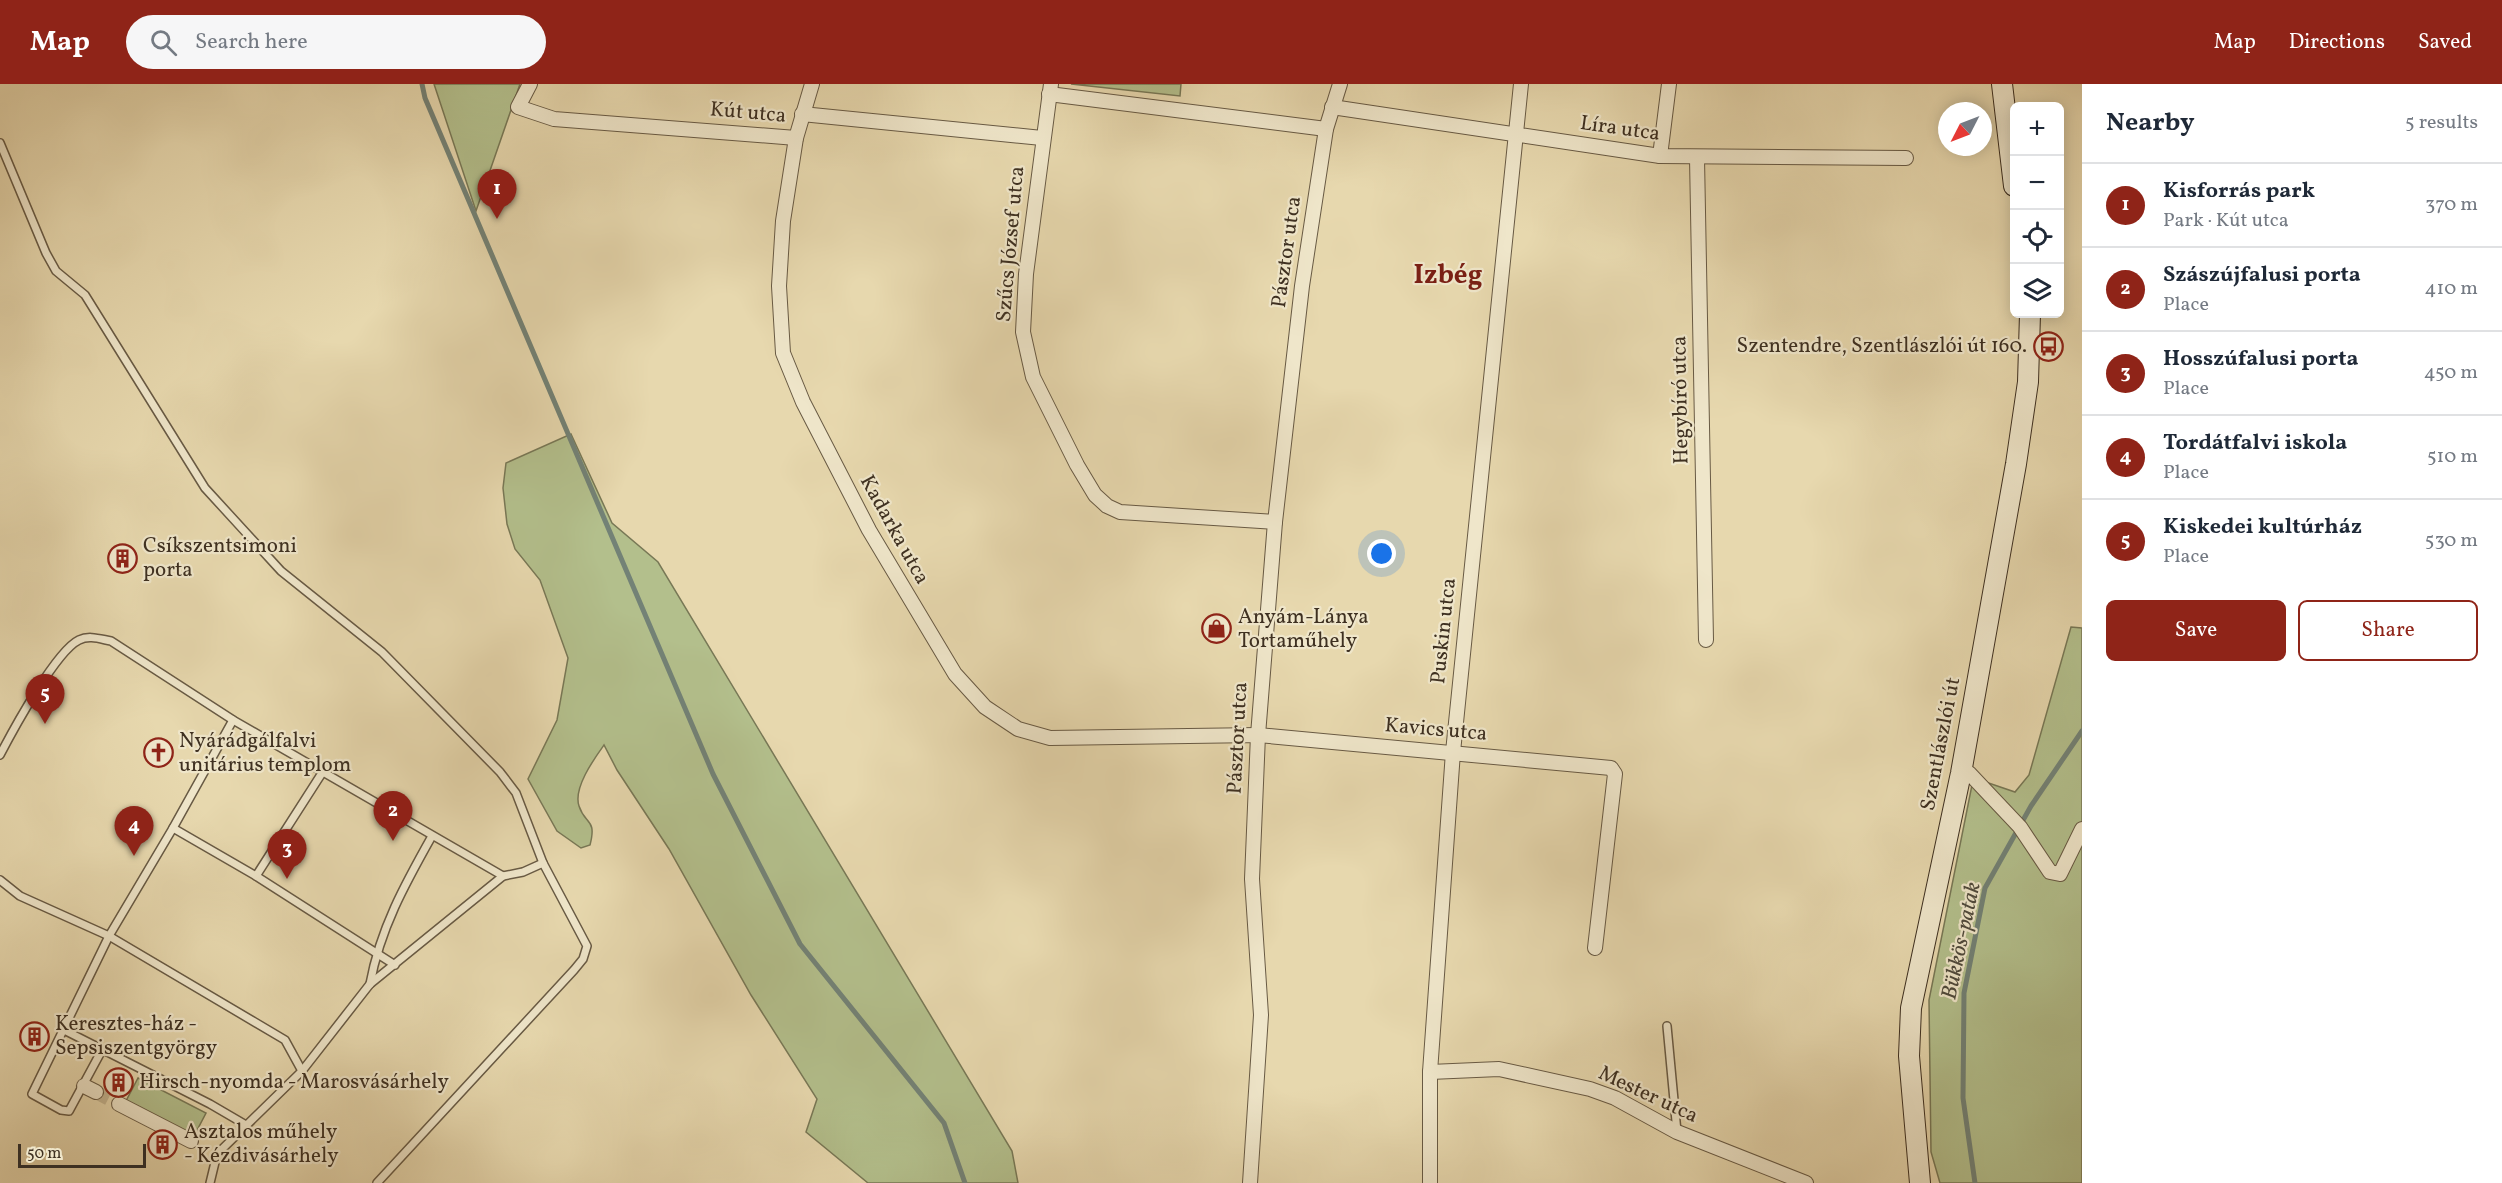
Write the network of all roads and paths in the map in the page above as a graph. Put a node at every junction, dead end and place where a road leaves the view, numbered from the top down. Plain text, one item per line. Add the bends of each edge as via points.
1 (530, 84) edge
2 (812, 84) edge
3 (1340, 84) edge
4 (1521, 84) edge
5 (1669, 84) edge
6 (2002, 84) edge
7 (1050, 89) edge
8 (1332, 107) junction
9 (802, 114) junction
10 (1326, 129) junction
11 (1514, 135) junction
12 (796, 138) junction
13 (1042, 138) junction
14 (0, 143) edge
15 (1660, 156) junction
16 (2010, 156) edge
17 (1697, 158) junction
18 (1906, 158) dead end
19 (2030, 318) edge
20 (1275, 522) junction
21 (1706, 640) dead end
22 (232, 720) junction
23 (1258, 735) junction
24 (1453, 752) junction
25 (0, 754) edge
26 (322, 773) junction
27 (1961, 773) junction
28 (173, 828) junction
29 (2082, 829) edge
30 (432, 836) junction
31 (543, 862) junction
32 (256, 876) junction
33 (503, 876) junction
34 (0, 880) edge
35 (108, 936) junction
36 (1595, 948) dead end
37 (376, 952) junction
38 (395, 965) junction
39 (370, 984) junction
40 (1666, 1026) dead end
41 (64, 1030) junction
42 (102, 1050) junction
43 (302, 1071) junction
44 (1430, 1072) junction
45 (119, 1104) tunnel mouth
46 (246, 1125) junction
47 (1677, 1132) junction
48 (191, 1141) dead end
49 (210, 1183) edge
50 (377, 1183) edge
51 (1250, 1183) edge
52 (1430, 1183) edge
53 (1806, 1183) edge
54 (1920, 1183) edge

1 - 12 street, Kút utca via 518,107 554,118
2 - 9 street, Kadarka utca
3 - 8 street, Pásztor utca
4 - 11 street, Puskin utca
5 - 15 street
6 - 16 main road
7 - 10 street
7 - 13 street, Szűcs József utca
8 - 10 street, Pásztor utca
8 - 11 street, Líra utca
9 - 12 street, Kadarka utca
9 - 13 street, Kút utca
10 - 20 street, Pásztor utca via 1302,286
11 - 15 street, Líra utca
11 - 24 street, Puskin utca
12 - 23 street, Kadarka utca via 778,286 783,353 803,402 869,530 955,674 985,707 1001,718 1018,729 1050,738
13 - 20 street, Szűcs József utca via 1023,332 1033,377 1095,495 1107,507 1120,512
14 - 31 lane via 56,271 85,295 205,488 280,571 382,652 500,772 516,793
15 - 17 street, Líra utca
17 - 18 street, Líra utca
17 - 21 street, Hegybíró utca
19 - 27 main road, Szentlászlói út via 2028,382 2018,453
20 - 23 street, Pásztor utca
22 - 25 lane via 111,641 91,637 69,648 31,699
22 - 26 lane
22 - 28 lane
23 - 24 street, Kavics utca
23 - 51 street, Pásztor utca via 1252,879 1261,1015
24 - 36 street, Kavics utca via 1611,768 1615,774
24 - 44 street, Puskin utca
26 - 30 lane
26 - 32 lane
27 - 29 street via 1969,773 2020,827 2050,872 2060,874
27 - 54 main road, Szentlászlói út via 1911,1008 1909,1056
28 - 32 lane
28 - 35 lane
30 - 33 lane
30 - 37 lane via 394,904
31 - 33 lane
31 - 50 lane via 587,946 583,959
32 - 37 lane
33 - 38 lane
34 - 35 lane via 20,896
35 - 41 lane
35 - 43 lane via 285,1040
37 - 38 lane
37 - 39 lane
38 - 39 lane
39 - 43 lane
40 - 47 lane
41 - 42 lane
41 - 42 lane via 32,1094 61,1110 69,1111 90,1089
42 - 46 lane
43 - 46 lane
44 - 47 street, Mester utca via 1500,1069 1576,1085 1615,1098
44 - 52 street, Puskin utca
45 - 48 street
46 - 49 lane via 217,1154
47 - 53 street, Mester utca

